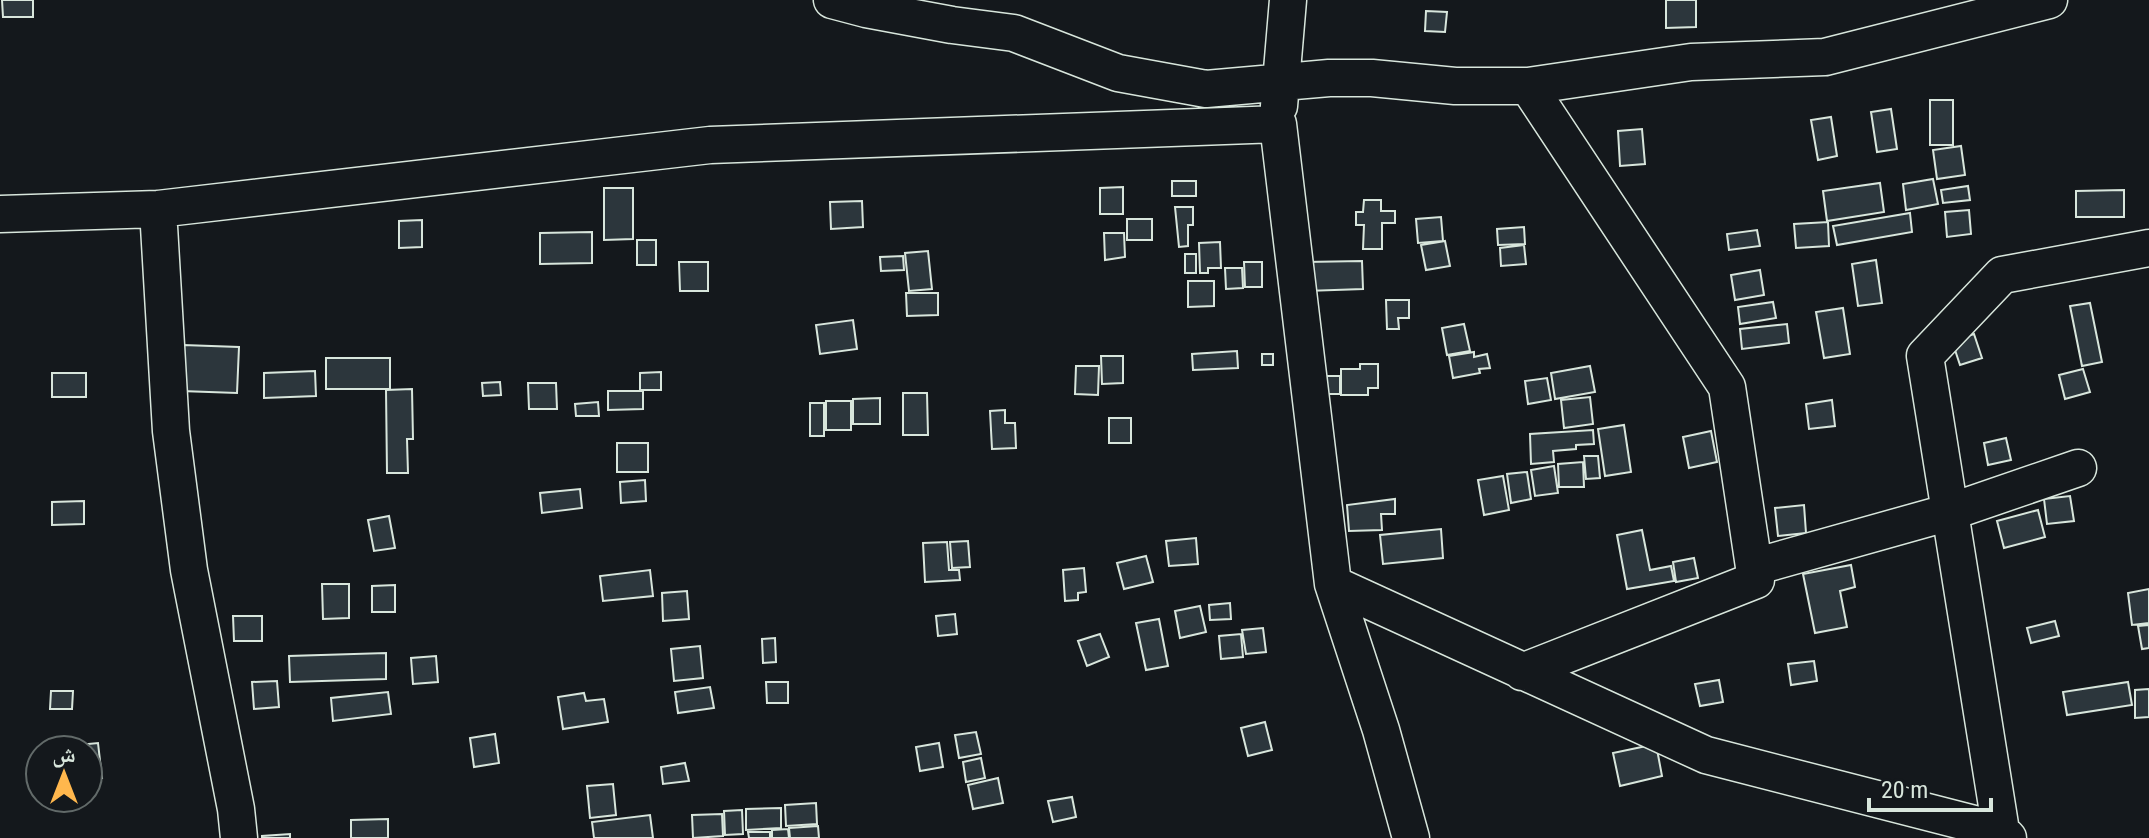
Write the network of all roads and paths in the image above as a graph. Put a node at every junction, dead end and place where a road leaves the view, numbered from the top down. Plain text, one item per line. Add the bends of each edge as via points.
1 (832, 0) edge
2 (1288, 0) edge
3 (2049, 0) edge
4 (1281, 83) junction
5 (1528, 86) junction
6 (1278, 124) junction
7 (158, 209) junction
8 (0, 214) edge
9 (2149, 248) edge
10 (2078, 468) dead end
11 (1950, 512) junction
12 (1754, 567) junction
13 (1333, 584) junction
14 (1522, 672) junction
15 (2005, 834) edge
16 (239, 838) edge
17 (1411, 838) edge

1 - 4 street via 1014,33 1118,73 1206,89
2 - 4 street
3 - 5 street via 1825,57 1691,62
4 - 5 street via 1372,78
4 - 6 street
5 - 12 street via 1727,387
6 - 7 street via 710,145
6 - 13 street
7 - 8 street
7 - 16 street via 171,431 189,570
9 - 11 street via 2002,275 1925,356
10 - 11 street
11 - 12 street
11 - 15 street
12 - 14 street via 1756,580
13 - 14 street
13 - 17 street
14 - 15 street via 1706,755

